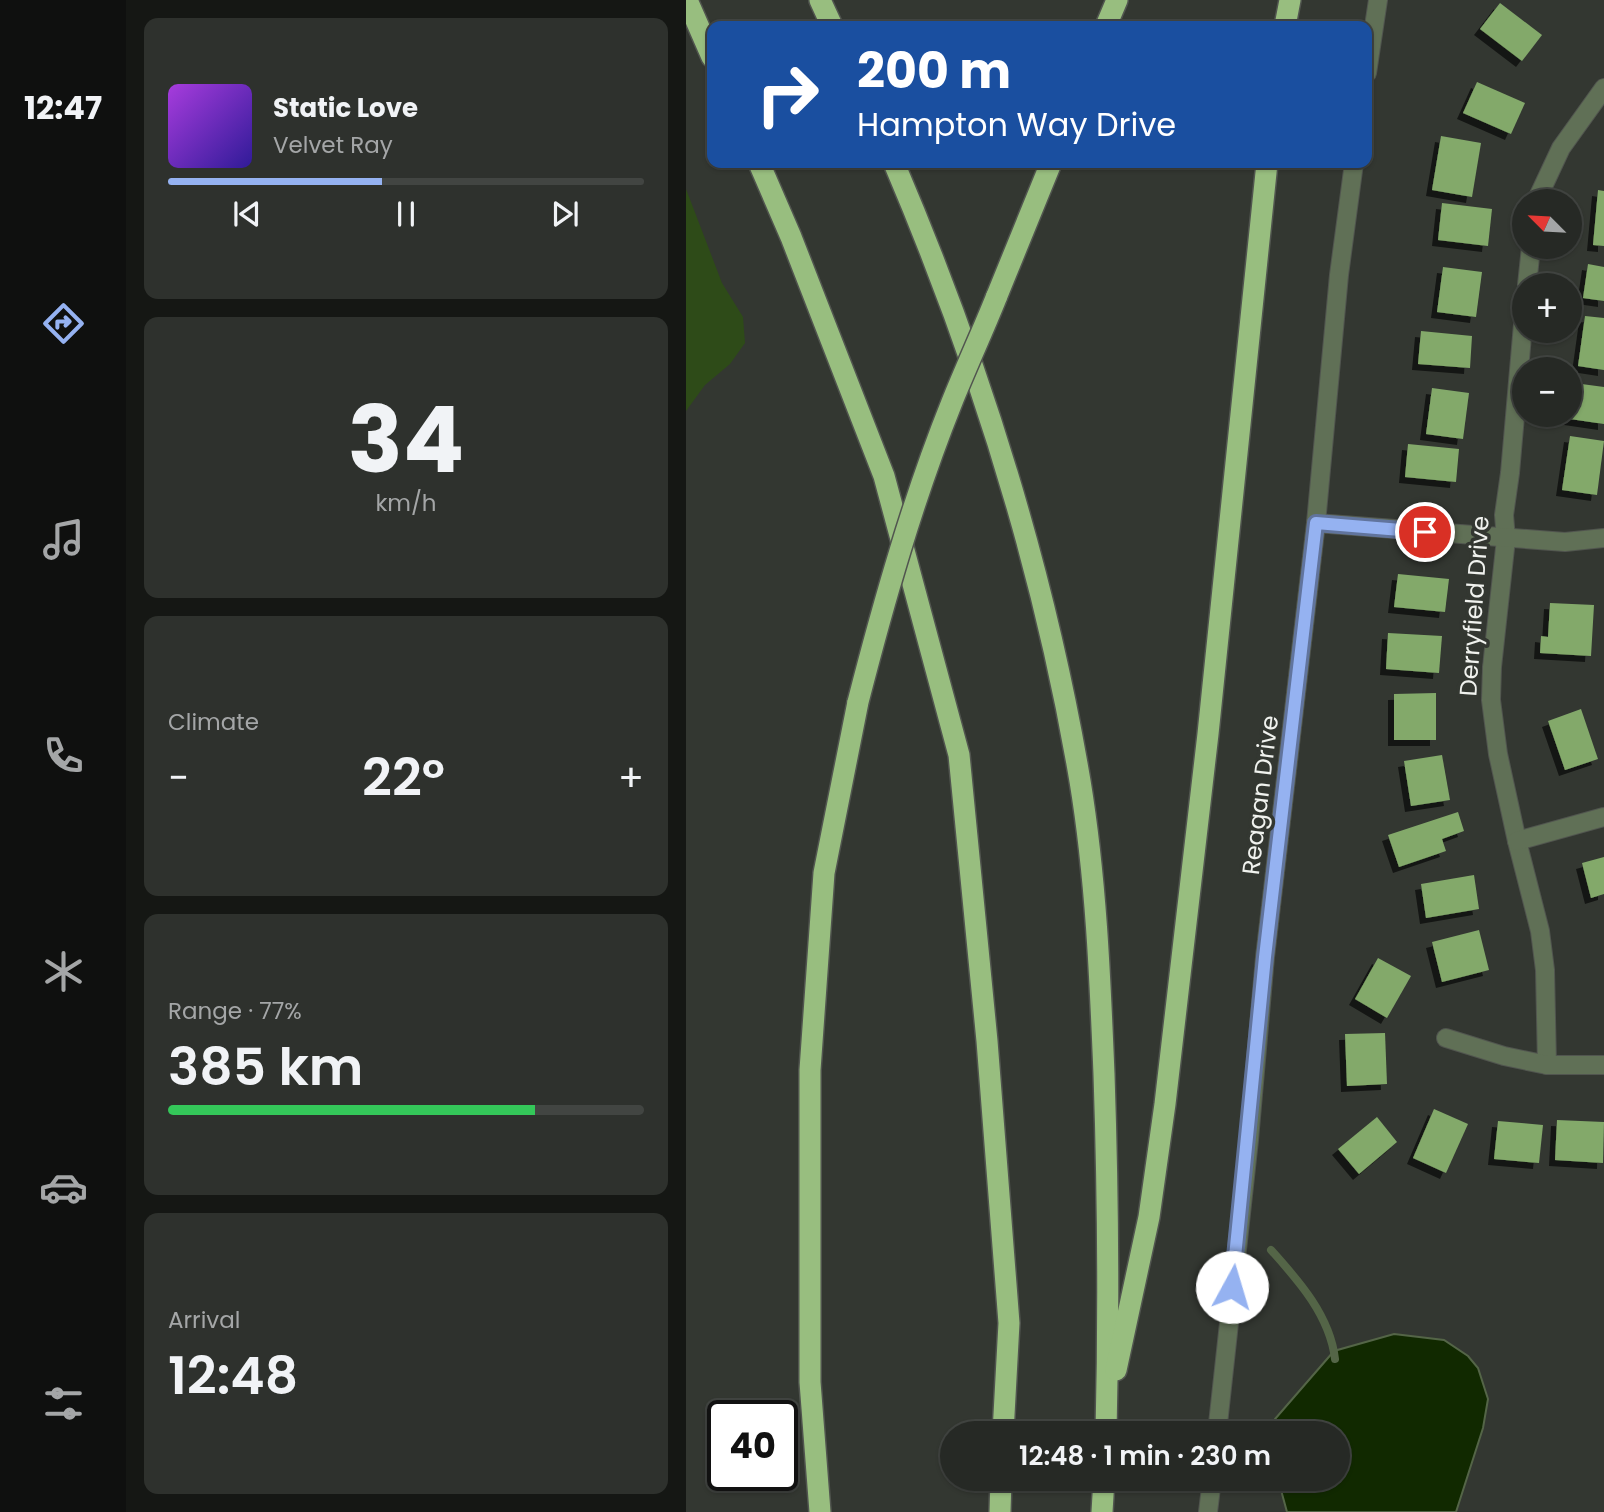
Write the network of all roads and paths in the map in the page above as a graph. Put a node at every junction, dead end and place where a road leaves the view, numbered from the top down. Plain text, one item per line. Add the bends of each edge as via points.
1 (687, 0) edge
2 (820, 0) edge
3 (1117, 0) edge
4 (1290, 0) edge
5 (1378, 0) edge
6 (830, 21) edge
7 (1108, 21) edge
8 (1286, 21) edge
9 (1372, 40) edge
10 (707, 46) edge
11 (1604, 88) edge
12 (761, 168) edge
13 (896, 168) edge
14 (1049, 168) edge
15 (1266, 168) edge
16 (1353, 168) edge
17 (1542, 189) edge
18 (1521, 343) edge
19 (1316, 523) junction
20 (1604, 538) edge
21 (1506, 539) junction
22 (1604, 817) edge
23 (1517, 841) junction
24 (1446, 1038) dead end
25 (1547, 1065) junction
26 (1604, 1065) edge
27 (1004, 1421) edge
28 (1106, 1421) edge
29 (1106, 1421) edge
30 (1218, 1421) edge
31 (1001, 1491) edge
32 (1103, 1491) edge
33 (1211, 1491) edge
34 (820, 1512) edge
35 (1000, 1512) edge
36 (1102, 1512) edge
37 (1208, 1512) edge

1 - 10 highway
2 - 6 highway
3 - 7 highway
4 - 8 highway
5 - 9 street
11 - 17 street via 1561,148
12 - 27 highway via 884,476 959,755 1009,1323
13 - 28 highway via 959,328 1004,465 1051,636 1080,781 1099,951 1107,1170
14 - 34 highway, bridge via 913,510 858,702 824,873 810,1070 810,1382
15 - 29 highway via 1165,1104 1149,1217
16 - 19 street, Reagan Drive
18 - 21 street, Derryfield Drive via 1504,515
19 - 21 street
19 - 30 street, Reagan Drive via 1265,957
20 - 21 street via 1565,542
21 - 23 street, Derryfield Drive via 1491,700
22 - 23 street
23 - 25 street, Derryfield Drive via 1540,930
24 - 25 street
25 - 26 street
31 - 35 highway
32 - 36 highway
33 - 37 street

